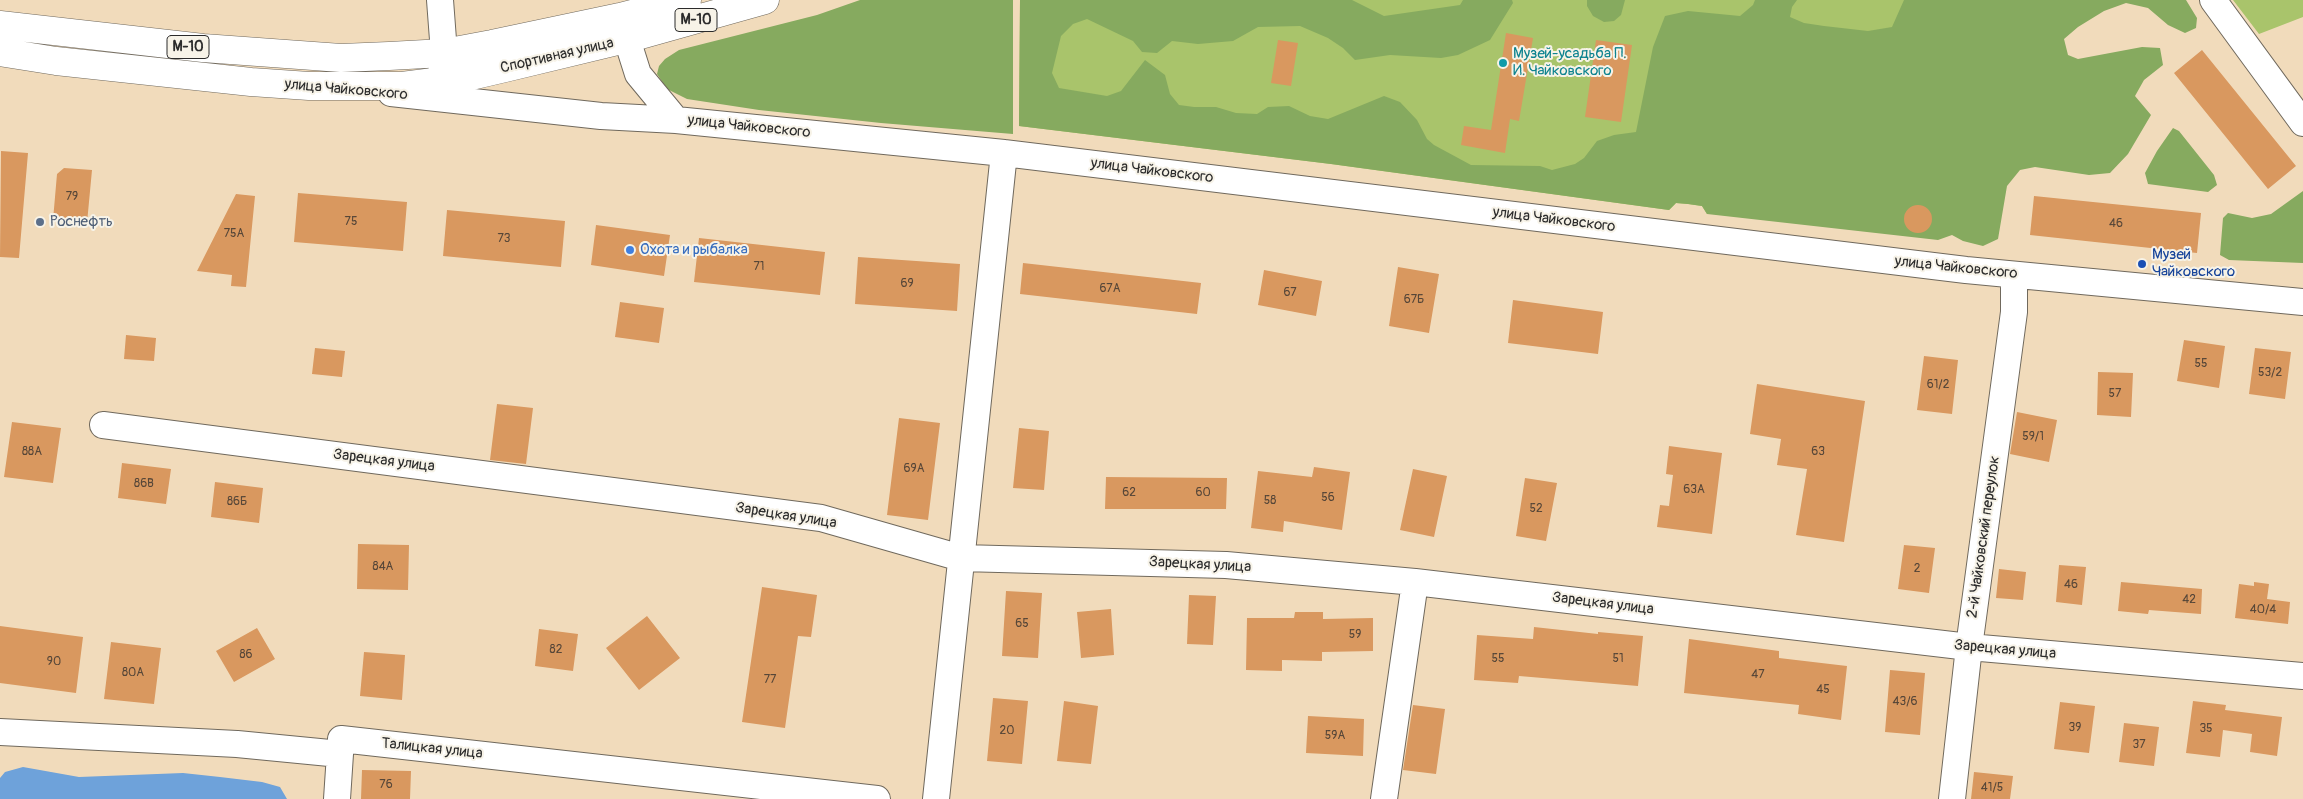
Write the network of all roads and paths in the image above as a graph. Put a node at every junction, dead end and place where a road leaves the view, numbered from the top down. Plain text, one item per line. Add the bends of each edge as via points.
1 (440, 0) edge
2 (687, 0) edge
3 (765, 0) edge
4 (2213, 0) edge
5 (0, 25) edge
6 (623, 28) junction
7 (0, 52) edge
8 (444, 53) junction
9 (389, 56) joint
10 (440, 81) junction
11 (343, 87) junction
12 (676, 120) junction
13 (2303, 123) edge
14 (1004, 153) junction
15 (2014, 275) junction
16 (2303, 302) edge
17 (103, 425) dead end
18 (961, 558) junction
19 (1415, 582) junction
20 (1969, 647) junction
21 (2303, 676) edge
22 (0, 732) edge
23 (340, 754) junction
24 (337, 799) edge
25 (877, 799) edge
26 (936, 799) edge
27 (1384, 799) edge
28 (1952, 799) edge

1 - 8 street
2 - 6 highway, Спортивная улица / М-10
3 - 6 highway, Спортивная улица / М-10
4 - 13 street
5 - 9 highway, улица Чайковского / М-10 via 203,48 332,57
6 - 8 highway, Спортивная улица / М-10
6 - 10 highway, Спортивная улица / М-10 via 458,80
6 - 12 street via 638,74
7 - 11 highway, улица Чайковского / М-10 via 232,81
8 - 9 highway, Спортивная улица / М-10
8 - 10 street
10 - 11 highway, Спортивная улица / М-10 via 402,86
11 - 12 street, улица Чайковского via 601,116
12 - 14 street, улица Чайковского
14 - 15 street, улица Чайковского
14 - 18 street
15 - 16 street, улица Чайковского
15 - 20 street, 2-й Чайковский переулок via 2014,312
17 - 18 street, Зарецкая улица via 820,518
18 - 19 street, Зарецкая улица via 1226,565
18 - 26 street
19 - 20 street, Зарецкая улица
19 - 27 street
20 - 21 street, Зарецкая улица
20 - 28 street, 2-й Чайковский переулок
22 - 23 street via 237,744
23 - 24 street
23 - 25 street, Талицкая улица via 342,739

